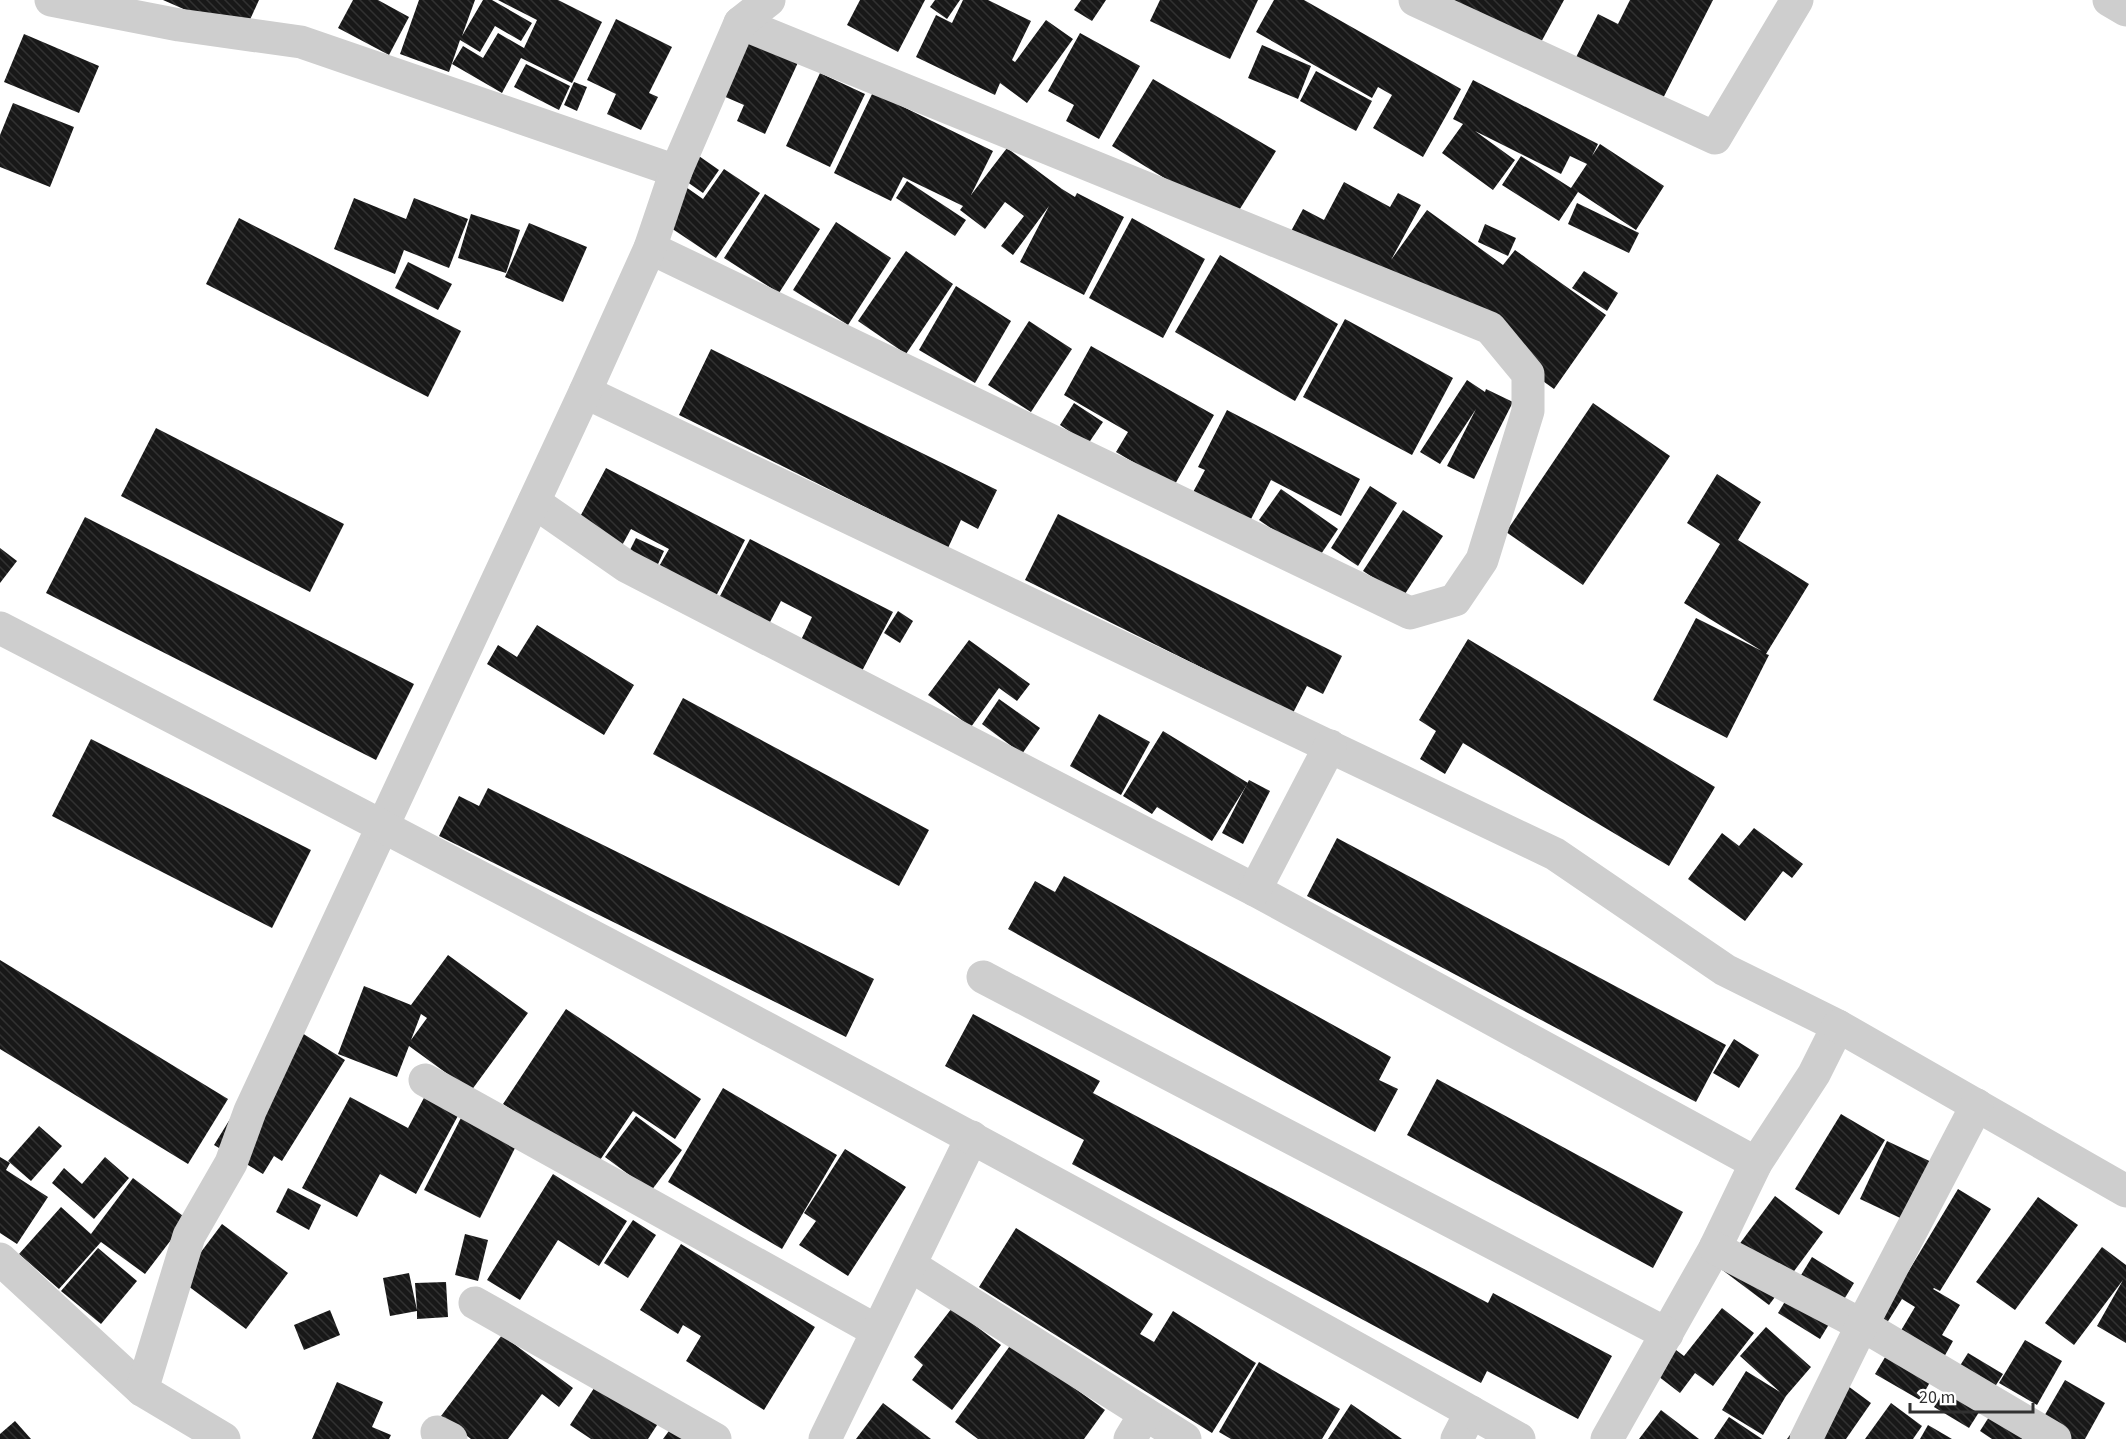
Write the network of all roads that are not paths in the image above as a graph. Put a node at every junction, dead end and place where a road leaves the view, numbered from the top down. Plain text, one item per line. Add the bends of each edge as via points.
1 (51, 0) edge
2 (769, 0) edge
3 (1415, 0) edge
4 (1797, 0) edge
5 (2109, 0) edge
6 (2126, 10) edge
7 (740, 23) junction
8 (676, 171) junction
9 (650, 248) junction
10 (585, 392) junction
11 (534, 502) junction
12 (0, 628) edge
13 (1330, 746) junction
14 (383, 825) junction
15 (1254, 890) junction
16 (983, 977) dead end
17 (1838, 1026) junction
18 (425, 1080) dead end
19 (1977, 1105) junction
20 (972, 1137) junction
21 (1756, 1163) junction
22 (2126, 1191) edge
23 (1715, 1248) junction
24 (0, 1259) edge
25 (910, 1265) junction
26 (475, 1303) dead end
27 (1862, 1325) junction
28 (877, 1332) junction
29 (1666, 1334) junction
30 (142, 1390) junction
31 (1138, 1426) edge
32 (1464, 1426) edge
33 (224, 1439) edge
34 (715, 1439) edge
35 (825, 1439) edge
36 (1185, 1439) edge
37 (1519, 1439) edge
38 (1606, 1439) edge
39 (1806, 1439) edge
40 (2055, 1439) edge

1 - 8 street via 179,25 302,42
2 - 7 street
3 - 4 street via 1715,138
5 - 6 street
7 - 8 street
7 - 9 street via 1490,328 1528,374 1528,411 1482,560 1455,600 1410,613
8 - 9 street
9 - 10 street
10 - 11 street
10 - 13 street
11 - 14 street
11 - 15 street via 626,566
12 - 14 street
13 - 15 street
13 - 17 street via 1555,854 1725,970
14 - 20 street
14 - 30 street via 250,1111 231,1163 189,1236
15 - 21 street
16 - 29 street
17 - 19 street
17 - 21 street via 1814,1074
18 - 28 street
19 - 22 street
19 - 27 street
20 - 25 street
20 - 32 street
21 - 23 street
23 - 27 street
23 - 29 street
24 - 30 street
25 - 28 street
25 - 31 street
26 - 34 street
27 - 39 street
27 - 40 street
28 - 35 street
29 - 38 street
30 - 33 street
31 - 36 street
32 - 37 street

